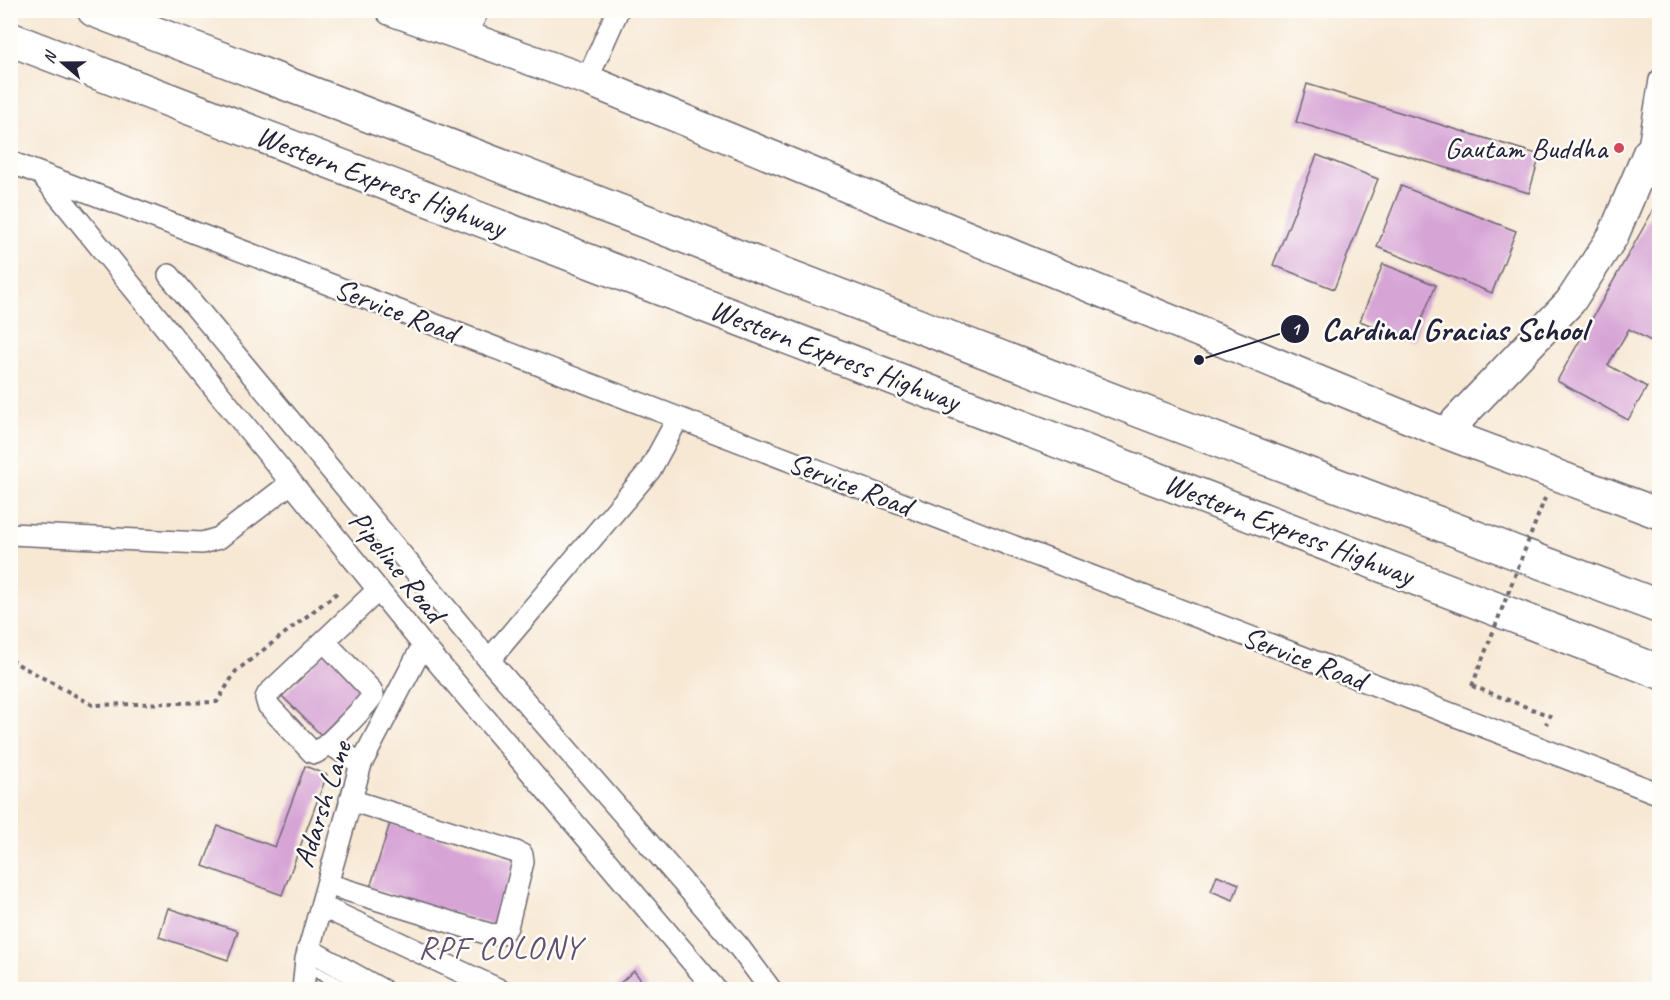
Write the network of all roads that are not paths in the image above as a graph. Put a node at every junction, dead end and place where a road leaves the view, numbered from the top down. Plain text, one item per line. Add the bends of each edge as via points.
1 (94, 10) edge
2 (391, 10) edge
3 (478, 10) edge
4 (618, 10) edge
5 (465, 37) junction
6 (10, 39) edge
7 (587, 80) junction
8 (1659, 80) edge
9 (1654, 155) edge
10 (10, 162) edge
11 (40, 174) junction
12 (170, 275) dead end
13 (678, 418) junction
14 (1445, 433) junction
15 (291, 483) junction
16 (1659, 514) edge
17 (10, 534) edge
18 (378, 590) junction
19 (1659, 608) edge
20 (324, 640) junction
21 (423, 645) junction
22 (489, 660) junction
23 (1659, 672) edge
24 (328, 743) junction
25 (361, 764) junction
26 (1659, 794) edge
27 (350, 800) junction
28 (327, 884) junction
29 (321, 906) junction
30 (307, 958) junction
31 (303, 990) edge
32 (350, 990) edge
33 (382, 990) edge
34 (500, 990) edge
35 (716, 990) edge
36 (771, 990) edge

1 - 19 highway, Western Express Highway
2 - 5 street
3 - 5 street
4 - 7 street
5 - 7 street
6 - 23 highway, Western Express Highway
7 - 14 street
8 - 9 street
9 - 14 street via 1613,236 1570,302
10 - 11 street, Service Road
11 - 13 street, Service Road
11 - 15 street, Pipeline Road
12 - 22 street
13 - 22 street via 650,470
13 - 26 street, Service Road
14 - 16 street
15 - 17 street via 219,538 202,543
15 - 18 street, Pipeline Road
18 - 20 street
18 - 21 street, Pipeline Road
20 - 24 street via 373,695
20 - 24 street via 266,698 268,705 312,752 320,751
21 - 25 street, Adarsh Lane
21 - 35 street, Pipeline Road
22 - 36 street via 739,947
24 - 25 street
25 - 27 street, Adarsh Lane
27 - 28 street, Adarsh Lane
27 - 28 street via 522,855 507,927 501,934 492,935
28 - 29 street, Adarsh Lane
29 - 30 street, Adarsh Lane
29 - 34 street
30 - 31 street, Adarsh Lane
30 - 32 lane
30 - 33 street

